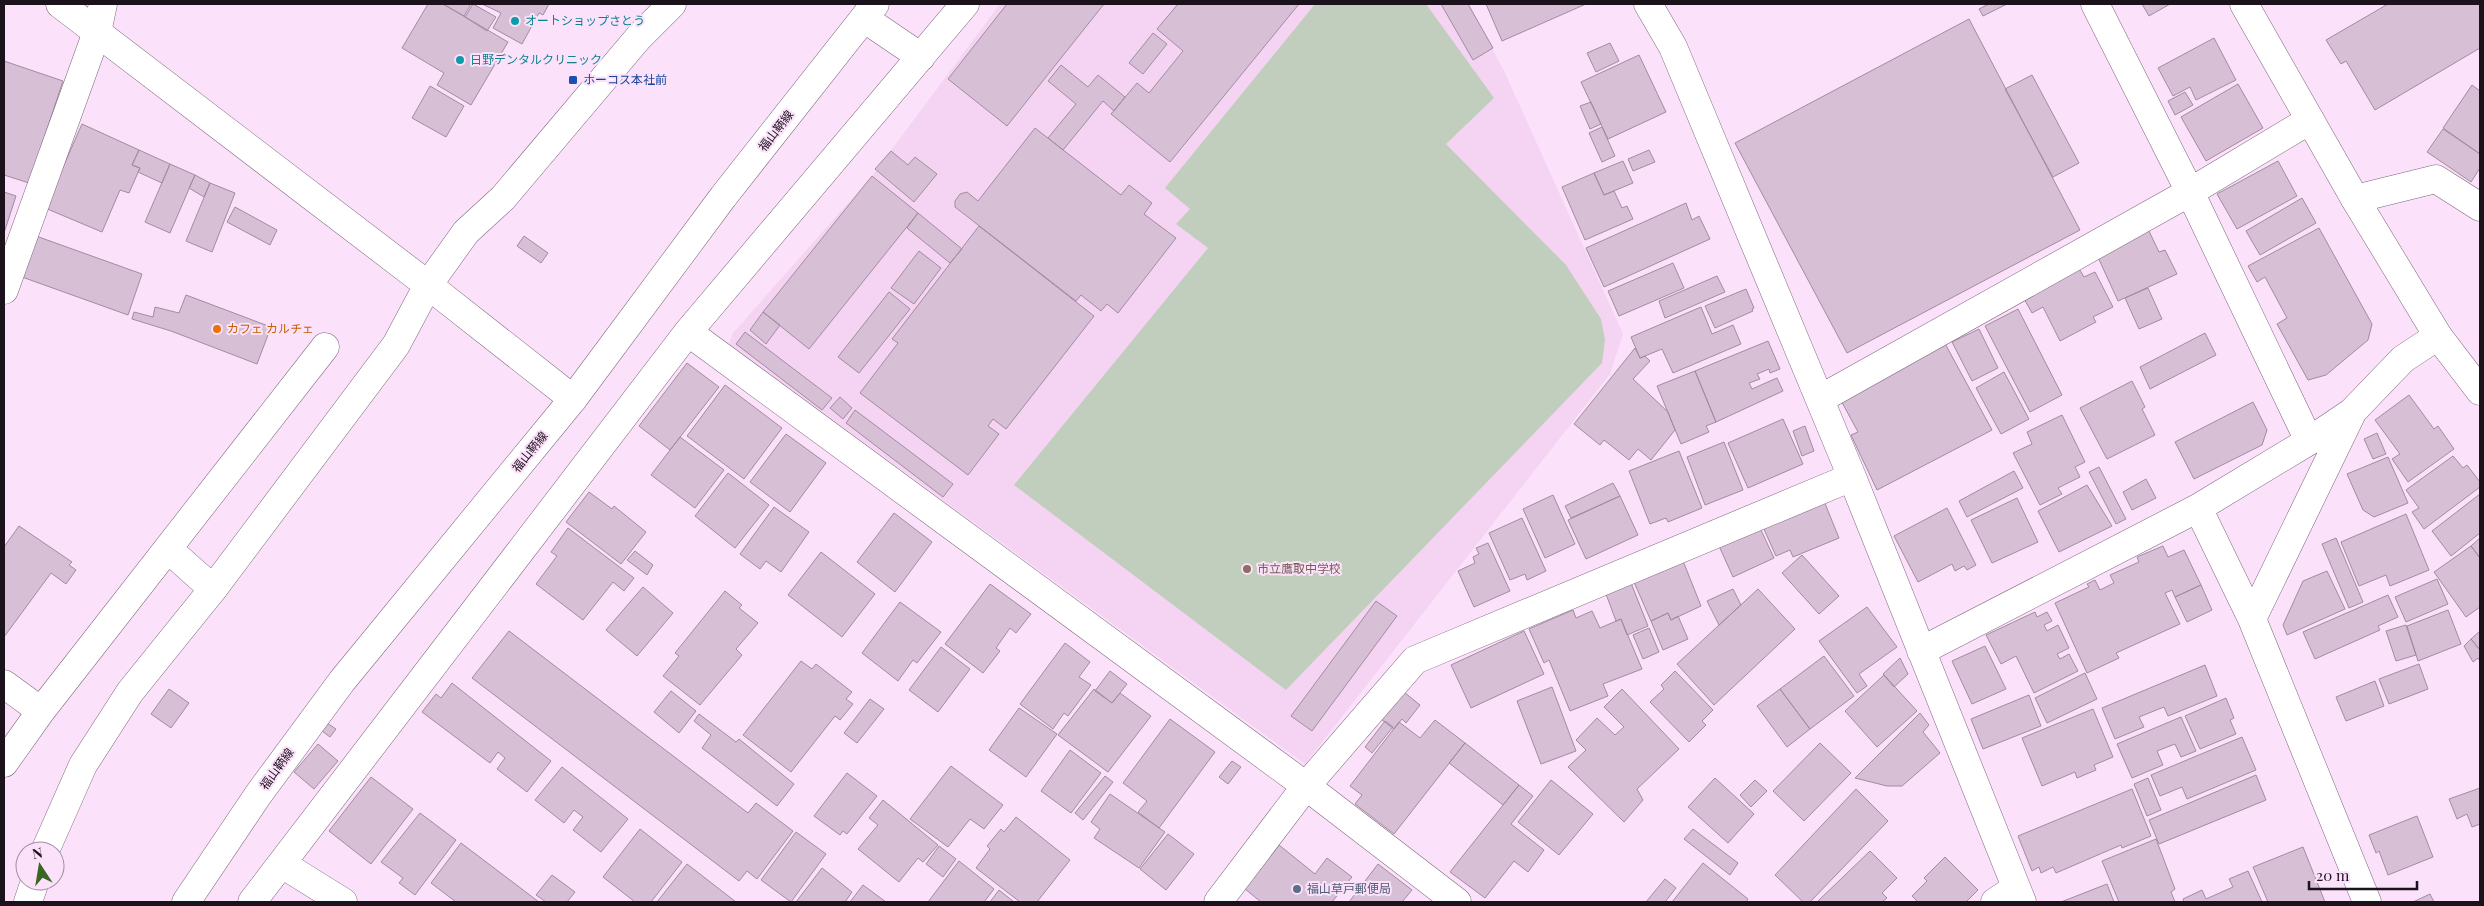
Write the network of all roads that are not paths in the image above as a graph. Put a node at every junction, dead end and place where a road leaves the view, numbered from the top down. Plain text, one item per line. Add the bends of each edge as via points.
1 (60, 4) edge
2 (103, 4) edge
3 (671, 4) edge
4 (965, 4) edge
5 (1648, 4) edge
6 (2095, 4) edge
7 (2244, 4) edge
8 (870, 12) edge
9 (97, 32) junction
10 (921, 57) junction
11 (2310, 120) junction
12 (2190, 192) junction
13 (2355, 199) junction
14 (2480, 207) edge
15 (428, 285) junction
16 (4, 290) edge
17 (688, 332) junction
18 (2438, 336) junction
19 (325, 347) dead end
20 (2480, 391) edge
21 (573, 400) junction
22 (1820, 400) junction
23 (2352, 412) junction
24 (2309, 441) junction
25 (1852, 477) junction
26 (2198, 508) junction
27 (168, 549) junction
28 (213, 589) junction
29 (2252, 619) junction
30 (1921, 651) junction
31 (4, 684) edge
32 (41, 711) junction
33 (4, 763) edge
34 (1306, 786) junction
35 (50, 841) edge
36 (282, 864) junction
37 (192, 893) edge
38 (2011, 897) edge
39 (252, 902) edge
40 (343, 902) edge
41 (1218, 902) edge
42 (1457, 902) edge
43 (2367, 902) edge

1 - 9 street
2 - 9 street
3 - 15 street via 639,36 503,198 466,232
4 - 10 street
5 - 22 street via 1673,47
6 - 12 street
7 - 11 street
8 - 10 street
8 - 21 street, 福山鞆線 via 723,197
9 - 15 street
9 - 16 street
10 - 17 street
11 - 12 street
11 - 13 street
12 - 22 street
12 - 24 street
13 - 14 street via 2436,179
13 - 18 street
15 - 21 street
15 - 28 street via 396,345
17 - 34 street
17 - 36 street
18 - 20 street
18 - 23 street via 2403,359
19 - 27 street
21 - 37 street, 福山鞆線 via 342,681 258,795
22 - 25 street
23 - 24 street
23 - 29 street
24 - 26 street
25 - 30 street
25 - 34 street via 1415,660
26 - 29 street
26 - 30 street
27 - 28 street
27 - 32 street
28 - 35 street via 130,692 89,757
29 - 43 street
30 - 38 street
31 - 32 street
32 - 33 street
34 - 41 street
34 - 42 street
36 - 39 street
36 - 40 street

